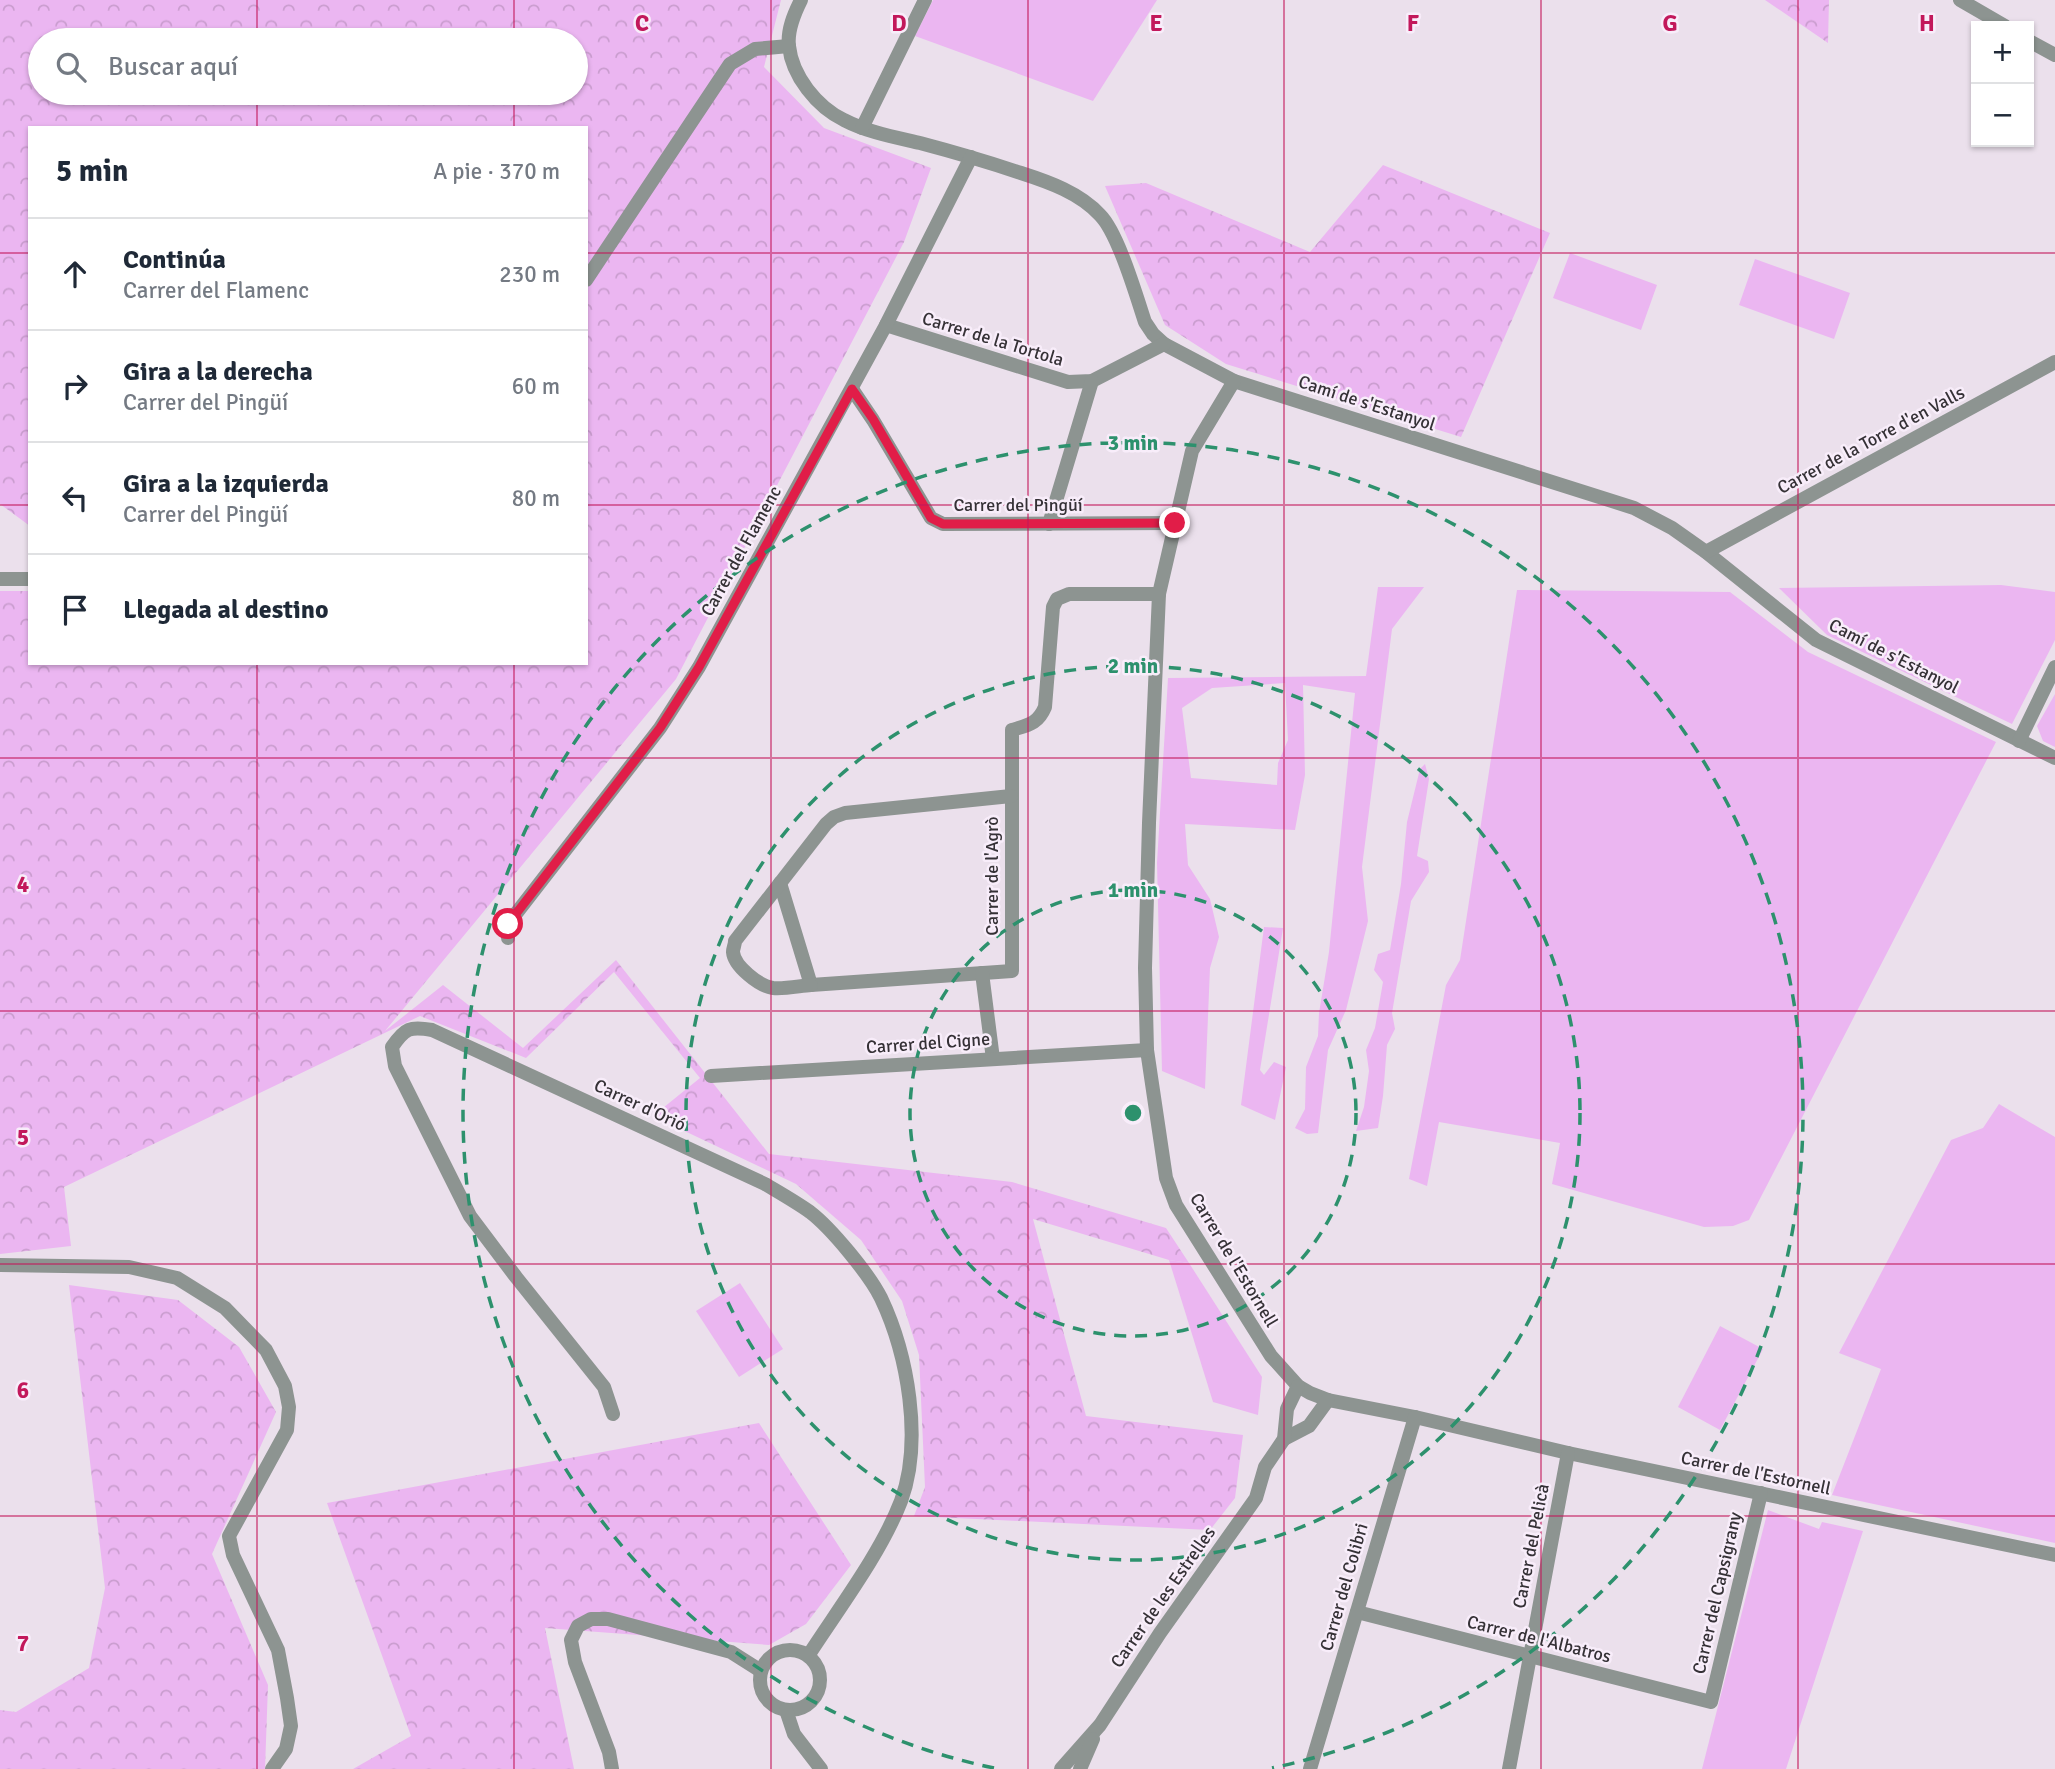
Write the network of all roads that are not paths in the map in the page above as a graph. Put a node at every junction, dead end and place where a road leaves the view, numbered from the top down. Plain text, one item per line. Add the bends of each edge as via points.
1 (801, 0) edge
2 (925, 0) edge
3 (1960, 0) edge
4 (1996, 21) edge
5 (2034, 43) edge
6 (789, 46) junction
7 (2055, 55) edge
8 (862, 128) junction
9 (971, 156) junction
10 (588, 277) edge
11 (886, 325) junction
12 (1164, 344) junction
13 (2055, 362) edge
14 (1092, 381) junction
15 (1234, 382) junction
16 (852, 389) junction
17 (1175, 523) junction
18 (1049, 524) junction
19 (1706, 552) junction
20 (0, 579) edge
21 (28, 579) edge
22 (1159, 594) junction
23 (2055, 667) edge
24 (2019, 741) junction
25 (2055, 758) edge
26 (1011, 796) junction
27 (780, 883) junction
28 (508, 938) dead end
29 (982, 973) junction
30 (811, 985) junction
31 (1147, 1050) junction
32 (993, 1059) junction
33 (711, 1076) dead end
34 (0, 1265) edge
35 (1298, 1386) junction
36 (1328, 1400) junction
37 (613, 1414) dead end
38 (1415, 1417) junction
39 (1283, 1439) junction
40 (1568, 1453) junction
41 (1761, 1493) junction
42 (2055, 1555) edge
43 (1357, 1612) junction
44 (808, 1656) junction
45 (1530, 1657) junction
46 (761, 1671) junction
47 (1712, 1702) joint
48 (786, 1710) junction
49 (1100, 1725) junction
50 (272, 1769) edge
51 (612, 1769) edge
52 (821, 1769) edge
53 (1061, 1769) edge
54 (1080, 1769) edge
55 (1310, 1769) edge
56 (1509, 1769) edge

1 - 6 street via 793,14
2 - 8 street
3 - 4 street
5 - 7 street
6 - 8 street, Camí de s'Estanyol via 799,75 819,102
6 - 10 street via 755,49 730,64
8 - 9 street, Camí de s'Estanyol
9 - 11 street, Carrer del Flamenc
9 - 12 street, Camí de s'Estanyol via 1053,183 1100,215 1111,229 1146,322
11 - 14 street, Carrer de la Tortola via 1068,382
11 - 16 street, Carrer del Flamenc
12 - 14 street
12 - 15 street, Camí de s'Estanyol
13 - 19 street, Carrer de la Torre d'en Valls
14 - 18 street
15 - 17 street, Carrer de l'Estornell via 1192,451
15 - 19 street, Camí de s'Estanyol via 1634,508
16 - 18 street, Carrer del Pingüí via 931,518 943,524
16 - 28 street, Carrer del Flamenc via 699,667 660,728 508,924
17 - 18 street, Carrer del Pingüí
17 - 22 street, Carrer de l'Estornell
19 - 24 street, Camí de s'Estanyol via 1816,640
20 - 21 street
22 - 26 street, Carrer de l'Agrò via 1069,594 1057,599 1045,707 1034,723 1012,730
22 - 31 street, Carrer de l'Estornell via 1145,968
23 - 24 street
24 - 25 street, Camí de s'Estanyol
26 - 27 street via 834,817
26 - 29 street, Carrer de l'Agrò via 1012,971
27 - 30 street
27 - 30 street, Carrer de l'Agrò via 735,941 736,962 771,988
29 - 30 street, Carrer de l'Agrò
29 - 32 street
31 - 32 street, Carrer del Cigne
31 - 35 street, Carrer de l'Estornell via 1166,1178 1176,1205 1270,1356
32 - 33 street, Carrer del Cigne
34 - 50 street via 128,1267 177,1278 225,1308 265,1350 285,1386 287,1430 229,1536 233,1555 278,1650 287,1698 291,1726 286,1748
35 - 36 street, Carrer de l'Estornell
35 - 39 street, Carrer de les Estrelles via 1287,1409
36 - 38 street, Carrer de l'Estornell
36 - 39 street, Carrer de les Estrelles via 1309,1426
37 - 44 street, Carrer d'Orió via 604,1387 470,1216 395,1066 393,1047 401,1033 415,1027 432,1030 765,1184 811,1213 848,1252 880,1297 911,1398 912,1444 902,1497 888,1532
38 - 40 street, Carrer de l'Estornell
38 - 43 street, Carrer del Colibri
39 - 49 street, Carrer de les Estrelles via 1265,1466 1256,1498
40 - 41 street, Carrer de l'Estornell
40 - 45 street, Carrer del Pelicà
41 - 42 street, Carrer de l'Estornell
41 - 47 street, Carrer del Capsigrany
43 - 45 street, Carrer de l'Albatros
43 - 55 street, Carrer del Colibri
44 - 46 street via 781,1651 772,1655
44 - 48 street via 819,1672 818,1692 805,1706
45 - 47 street, Carrer de l'Albatros
45 - 56 street, Carrer del Pelicà
46 - 48 street via 764,1696
46 - 51 street via 731,1652 608,1619 591,1619 578,1626 571,1640 575,1662
48 - 52 street via 794,1734
49 - 53 street, Carrer de les Estrelles
49 - 54 street

